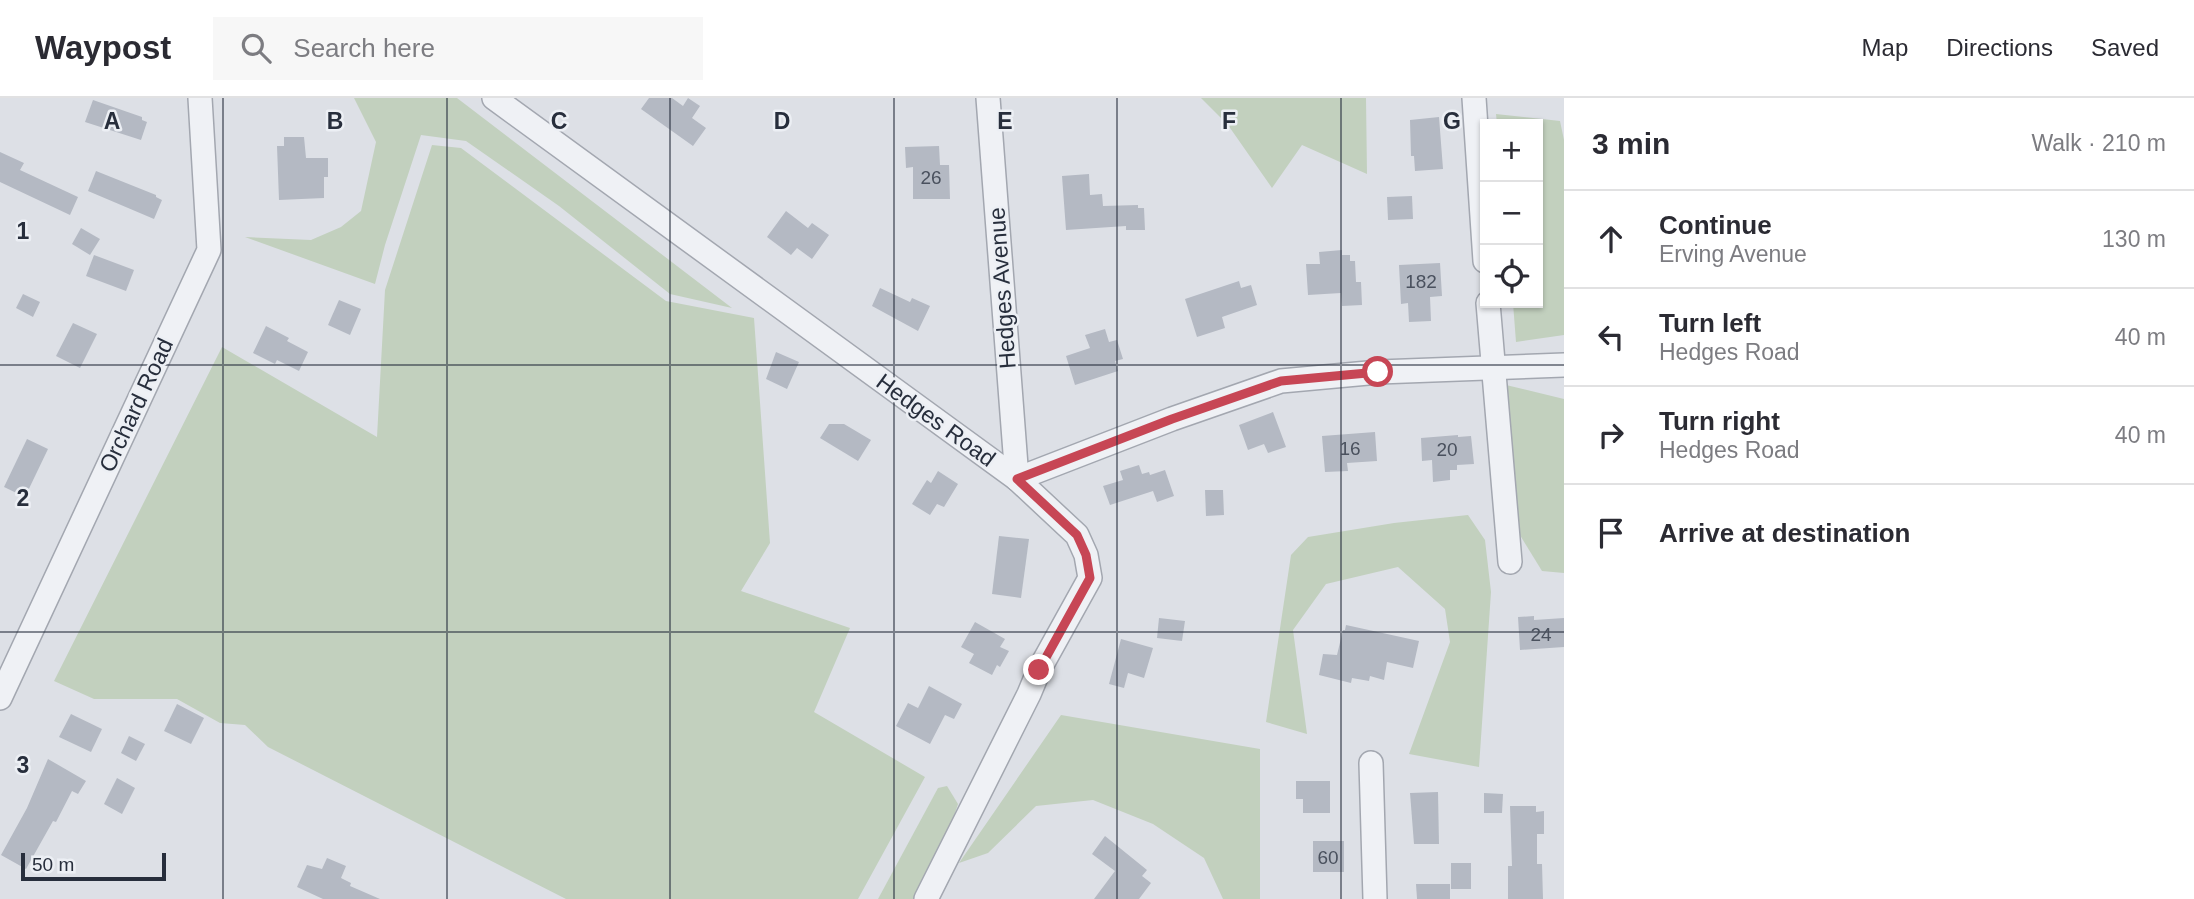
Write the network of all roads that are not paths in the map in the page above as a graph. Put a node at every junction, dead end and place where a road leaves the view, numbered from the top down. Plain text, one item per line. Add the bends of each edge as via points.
1 (200, 98) edge
2 (494, 98) edge
3 (988, 98) edge
4 (1474, 98) edge
5 (1484, 245) edge
6 (1488, 308) edge
7 (1564, 365) edge
8 (1493, 369) junction
9 (1017, 479) junction
10 (1510, 562) dead end
11 (0, 698) edge
12 (1371, 763) dead end
13 (926, 899) edge
14 (1375, 899) edge

1 - 11 street, Orchard Road via 209,250
2 - 9 street, Hedges Road
3 - 9 street, Hedges Avenue
4 - 5 street
6 - 8 street
7 - 8 street
8 - 9 street via 1378,372 1281,381
8 - 10 street
9 - 13 street, Hedges Road via 1077,535 1090,578 1039,670
12 - 14 street

